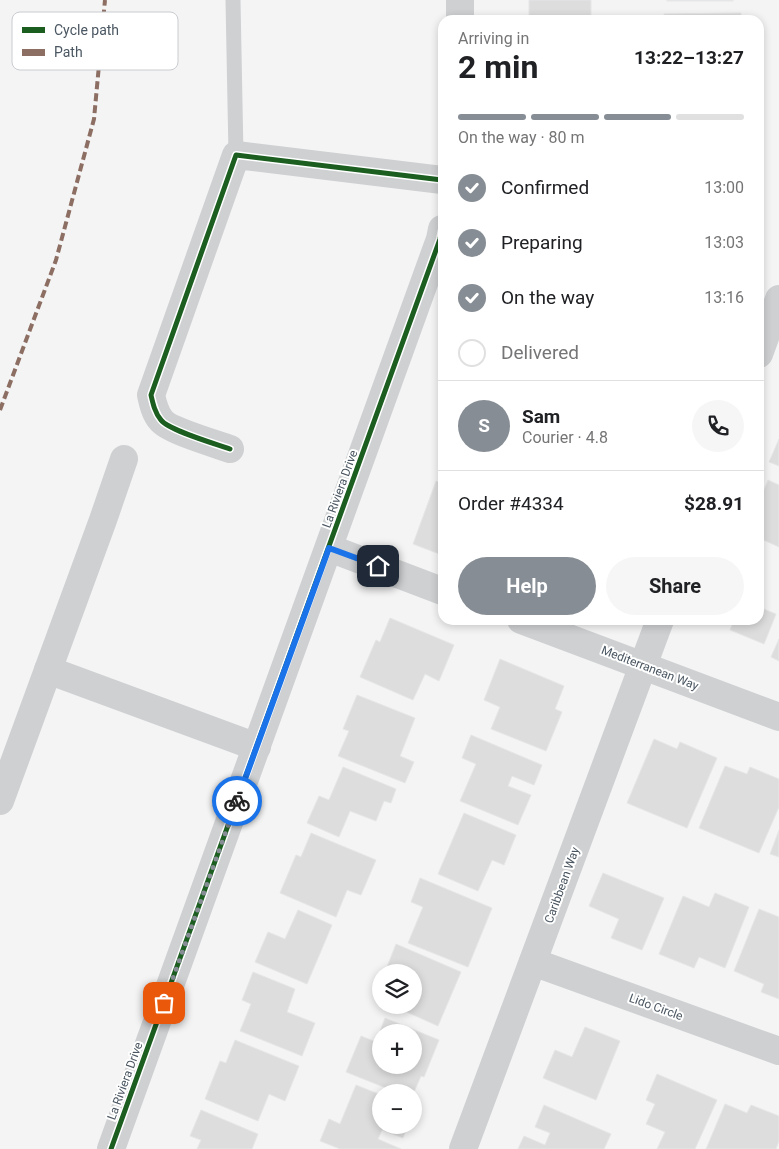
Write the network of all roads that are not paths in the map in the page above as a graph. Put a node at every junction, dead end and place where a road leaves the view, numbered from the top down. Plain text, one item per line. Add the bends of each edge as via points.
1 (233, 0) edge
2 (460, 0) edge
3 (460, 15) edge
4 (236, 156) junction
5 (438, 180) edge
6 (438, 245) edge
7 (779, 299) edge
8 (764, 340) edge
9 (230, 449) dead end
10 (124, 459) dead end
11 (329, 548) junction
12 (438, 589) edge
13 (533, 625) edge
14 (658, 625) edge
15 (643, 666) junction
16 (48, 670) junction
17 (779, 717) edge
18 (257, 747) junction
19 (0, 801) edge
20 (533, 962) junction
21 (779, 1051) edge
22 (111, 1149) edge
23 (464, 1149) edge

1 - 4 lane
2 - 3 street
4 - 5 street
4 - 9 street via 151,395 162,421 172,428
6 - 11 street, La Riviera Drive
7 - 8 street
10 - 16 street
11 - 12 street
11 - 18 street, La Riviera Drive
13 - 15 street, Mediterranean Way
14 - 15 street, Caribbean Way
15 - 17 street, Mediterranean Way
15 - 20 street, Caribbean Way
16 - 18 street
16 - 19 street
18 - 22 street, La Riviera Drive
20 - 21 street, Lido Circle
20 - 23 street, Caribbean Way

